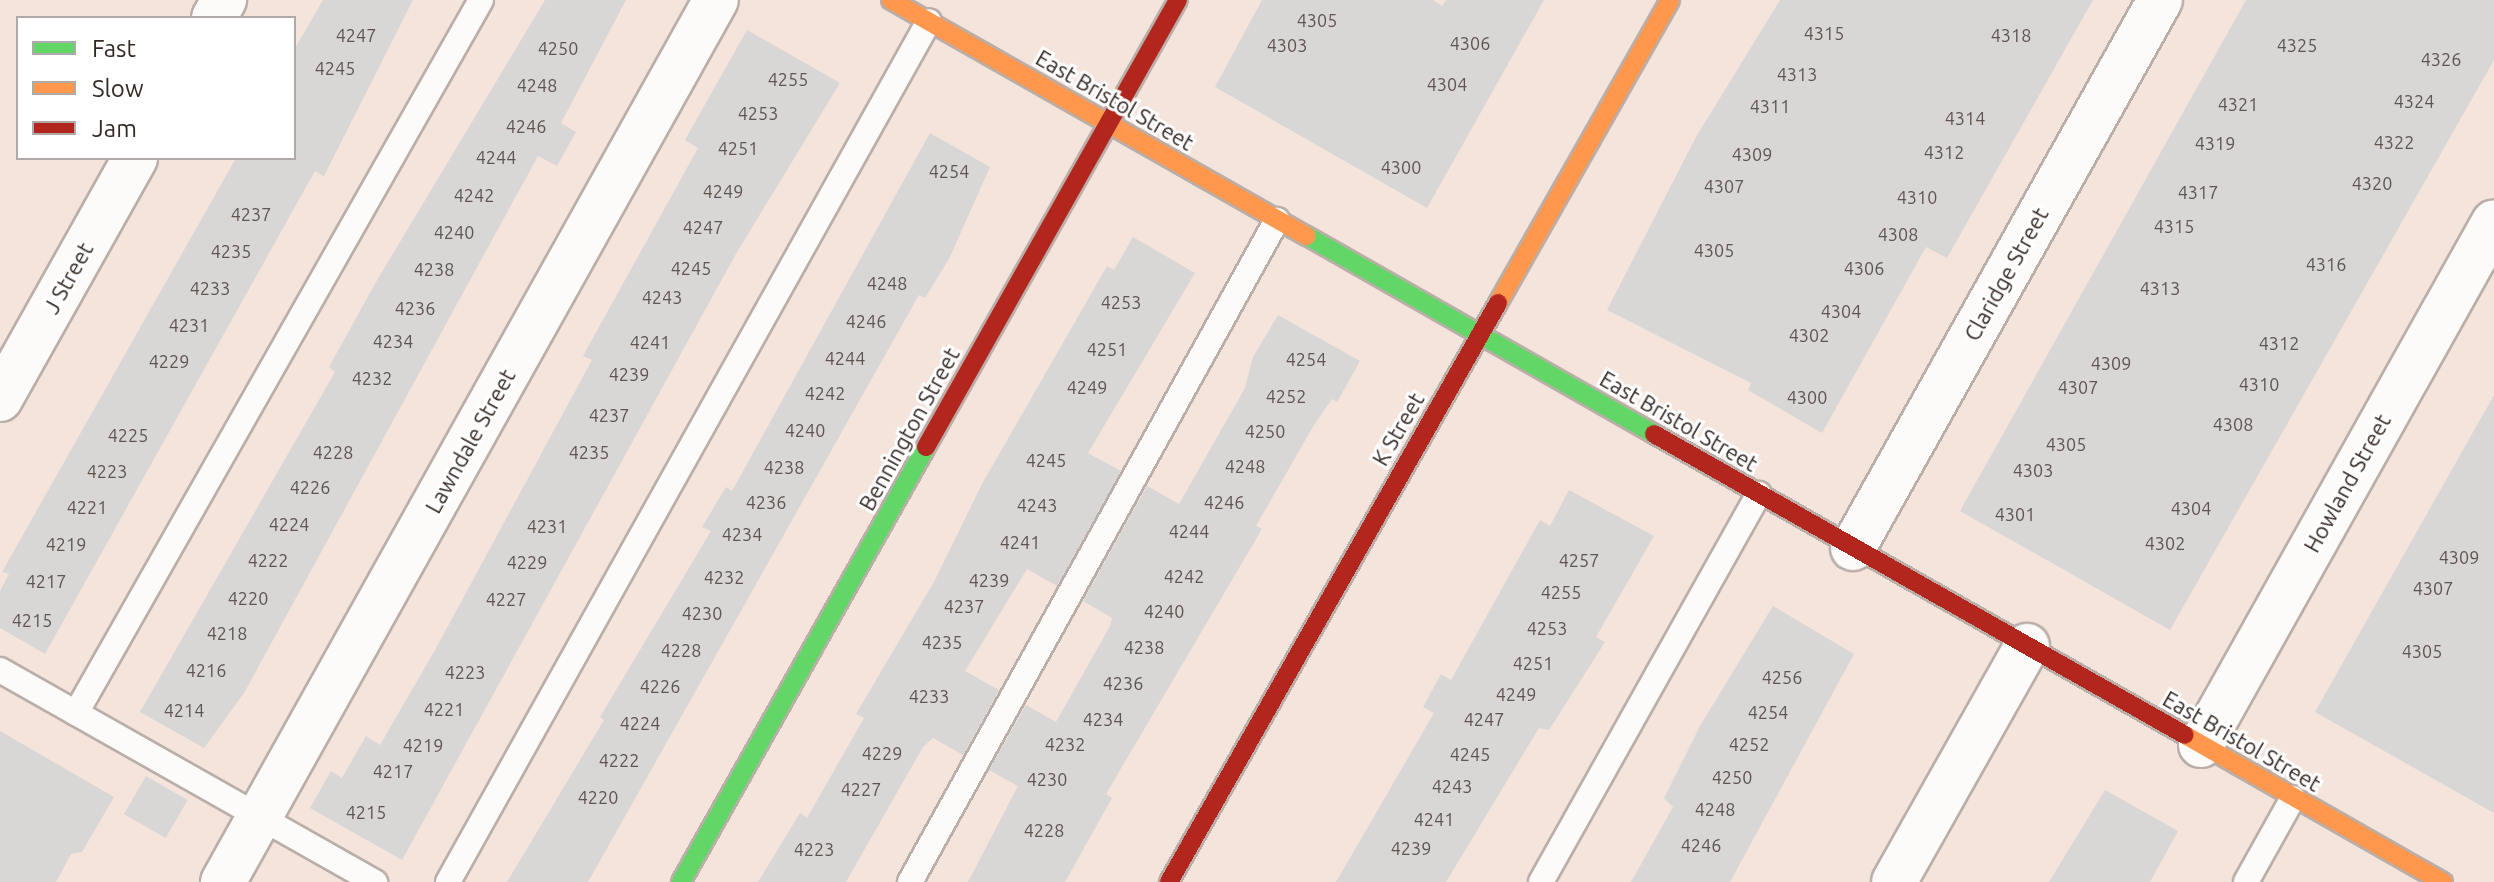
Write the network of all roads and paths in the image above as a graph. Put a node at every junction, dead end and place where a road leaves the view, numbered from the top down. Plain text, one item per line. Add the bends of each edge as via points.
1 (481, 0) edge
2 (716, 0) edge
3 (891, 0) edge
4 (1178, 0) edge
5 (1670, 0) edge
6 (2160, 0) edge
7 (929, 21) junction
8 (1108, 124) junction
9 (134, 160) edge
10 (1277, 220) junction
11 (2494, 222) edge
12 (1479, 335) junction
13 (0, 399) edge
14 (1759, 494) junction
15 (1853, 548) junction
16 (2027, 646) junction
17 (0, 670) edge
18 (76, 713) junction
19 (2201, 745) junction
20 (2293, 798) junction
21 (260, 817) junction
22 (223, 882) edge
23 (375, 882) edge
24 (448, 882) edge
25 (681, 882) edge
26 (910, 882) edge
27 (1169, 882) edge
28 (1541, 882) edge
29 (1894, 882) edge
30 (2246, 882) edge
31 (2443, 882) edge

1 - 18 lane
2 - 21 street, Lawndale Street
3 - 7 street, East Bristol Street
4 - 8 street, Bennington Street
5 - 12 street, K Street
6 - 15 street, Claridge Street
7 - 8 street, East Bristol Street
7 - 24 lane
8 - 10 street, East Bristol Street
8 - 25 street, Bennington Street
9 - 13 street, J Street
10 - 12 street, East Bristol Street
10 - 26 lane
11 - 19 street, Howland Street
12 - 14 street, East Bristol Street
12 - 27 street, K Street
14 - 15 street, East Bristol Street
14 - 28 lane
15 - 16 street, East Bristol Street
16 - 19 street, East Bristol Street
16 - 29 street
17 - 18 lane
18 - 21 lane
19 - 20 street, East Bristol Street
20 - 30 lane
20 - 31 street, East Bristol Street
21 - 22 street, Lawndale Street
21 - 23 lane

